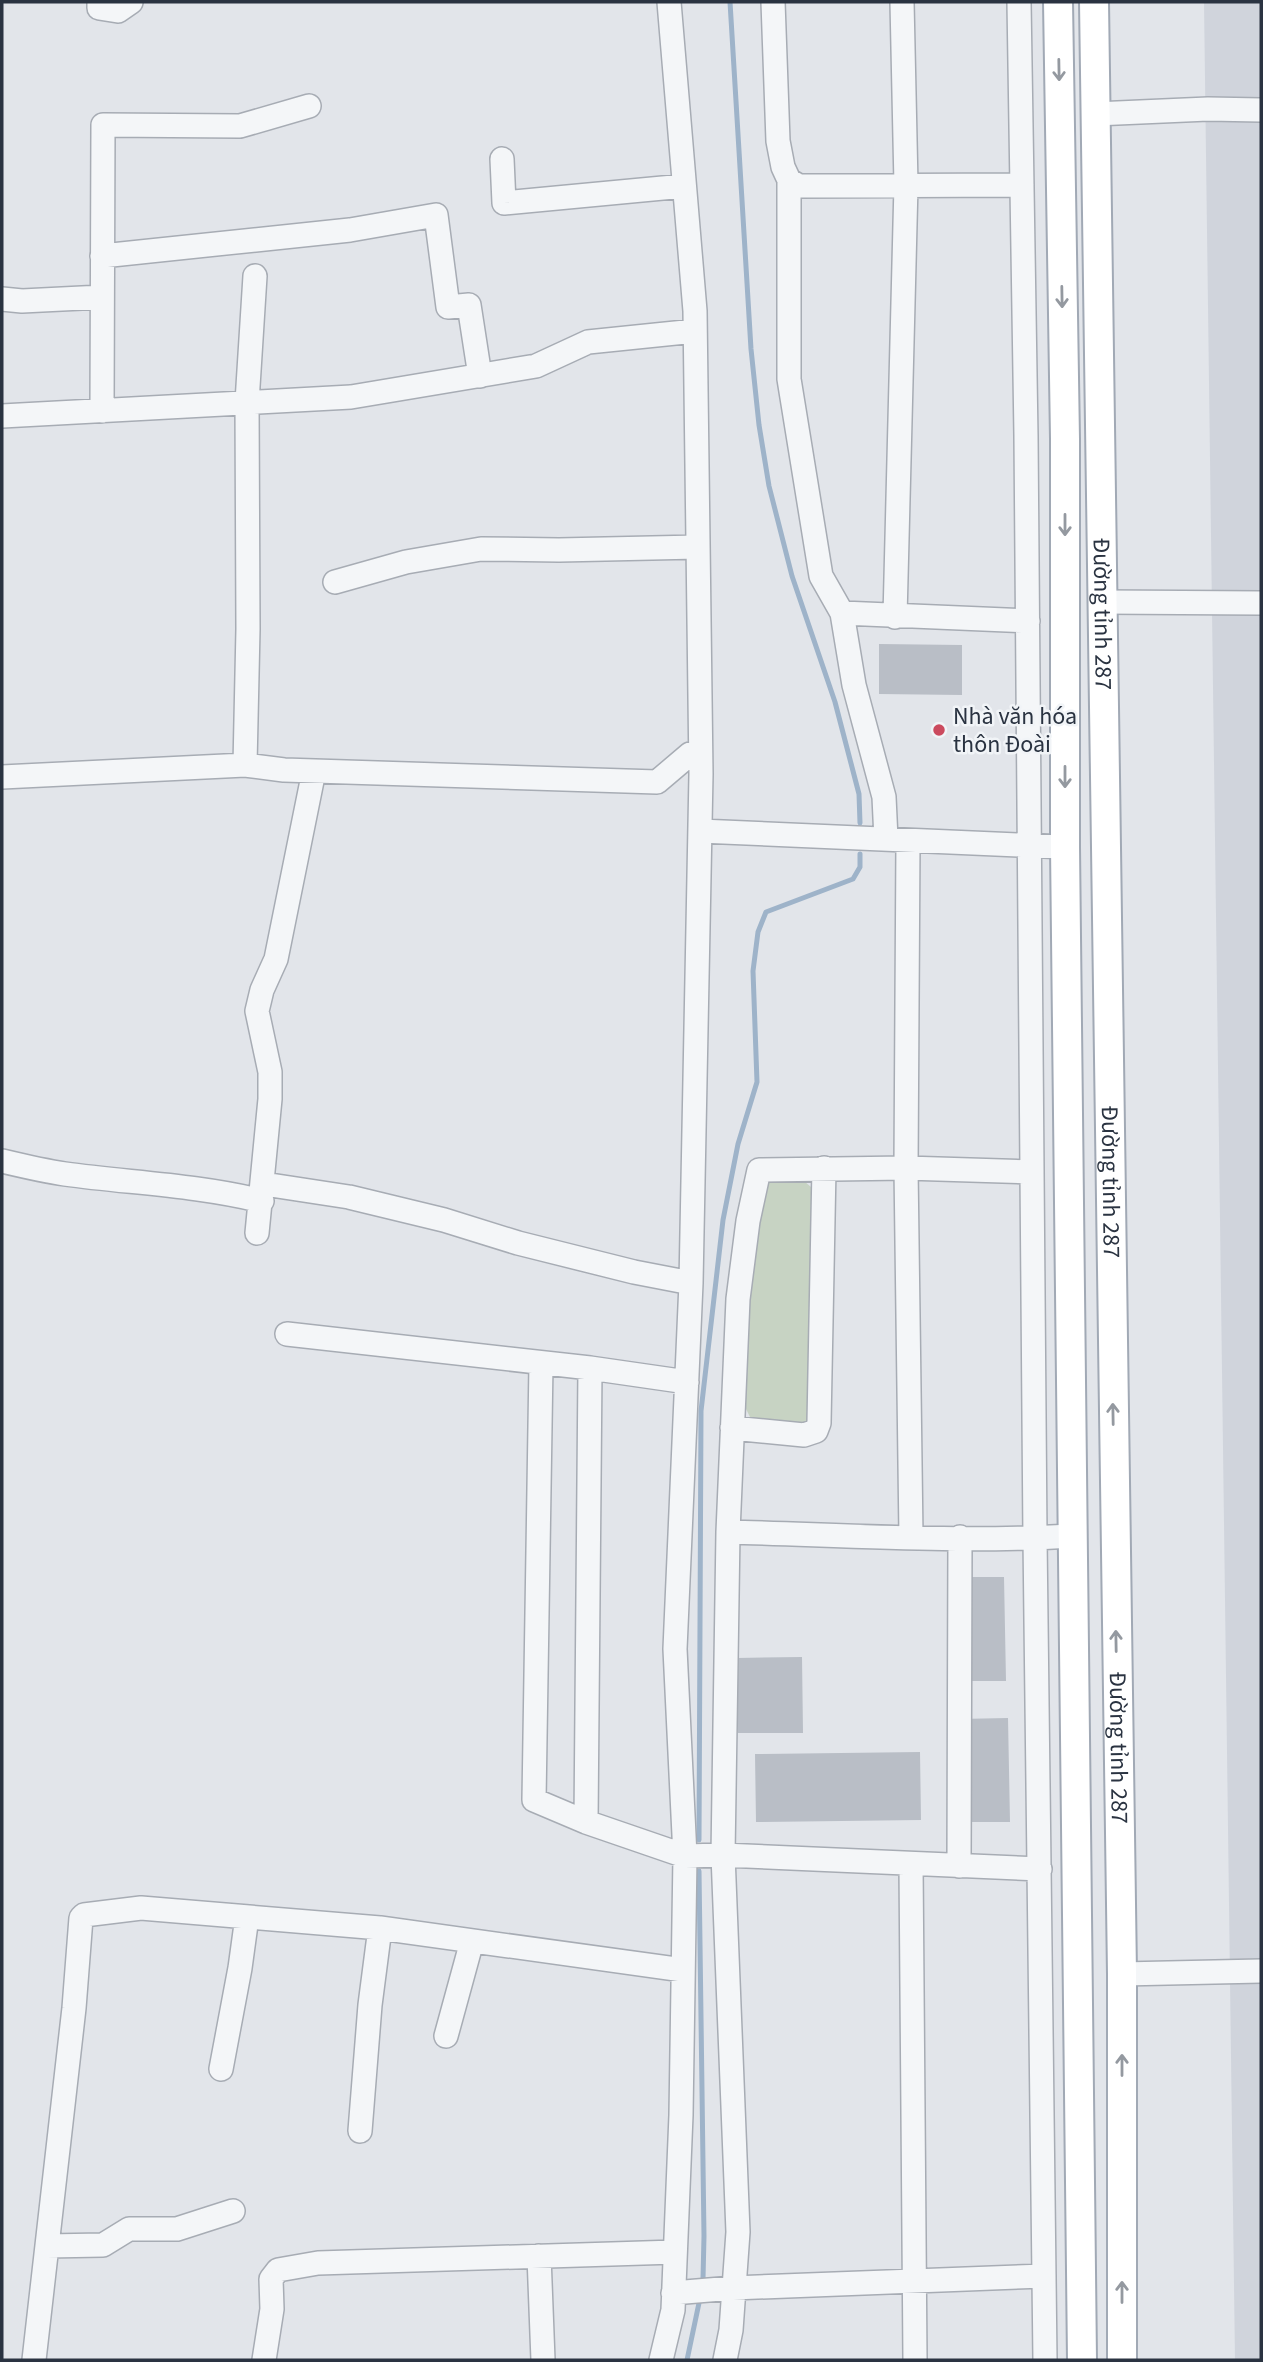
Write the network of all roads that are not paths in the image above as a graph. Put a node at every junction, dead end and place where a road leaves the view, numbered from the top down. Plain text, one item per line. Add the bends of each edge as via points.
1 (99, 2) edge
2 (131, 2) edge
3 (669, 2) edge
4 (773, 2) edge
5 (902, 2) edge
6 (1019, 2) edge
7 (1058, 2) edge
8 (1094, 2) edge
9 (309, 106) dead end
10 (1261, 110) edge
11 (1095, 114) junction
12 (502, 159) dead end
13 (789, 180) junction
14 (1022, 185) junction
15 (684, 186) junction
16 (906, 186) junction
17 (103, 256) junction
18 (255, 276) dead end
19 (102, 297) junction
20 (2, 299) edge
21 (695, 331) junction
22 (480, 376) junction
23 (247, 402) junction
24 (102, 411) junction
25 (2, 416) edge
26 (698, 547) junction
27 (335, 582) dead end
28 (1102, 602) junction
29 (1261, 603) edge
30 (842, 613) junction
31 (895, 617) junction
32 (1028, 621) junction
33 (700, 751) junction
34 (245, 765) junction
35 (314, 771) junction
36 (2, 776) edge
37 (700, 831) junction
38 (897, 840) junction
39 (1029, 846) junction
40 (1065, 847) junction
41 (2, 1161) edge
42 (824, 1168) junction
43 (906, 1168) junction
44 (1032, 1172) junction
45 (263, 1192) junction
46 (257, 1233) dead end
47 (691, 1283) junction
48 (287, 1334) dead end
49 (541, 1364) junction
50 (590, 1368) junction
51 (687, 1382) junction
52 (732, 1428) junction
53 (728, 1532) junction
54 (1072, 1536) junction
55 (911, 1537) junction
56 (960, 1537) junction
57 (1035, 1538) junction
58 (586, 1822) junction
59 (723, 1855) junction
60 (685, 1856) junction
61 (911, 1864) junction
62 (959, 1866) junction
63 (1040, 1869) junction
64 (1078, 1874) junction
65 (1120, 1874) junction
66 (247, 1917) junction
67 (380, 1928) junction
68 (472, 1941) junction
69 (683, 1970) junction
70 (1261, 1971) edge
71 (1122, 1974) junction
72 (446, 2036) dead end
73 (221, 2069) dead end
74 (360, 2131) dead end
75 (233, 2211) dead end
76 (47, 2246) junction
77 (675, 2252) junction
78 (539, 2256) junction
79 (1044, 2276) junction
80 (915, 2280) junction
81 (733, 2288) junction
82 (673, 2293) junction
83 (34, 2360) edge
84 (264, 2360) edge
85 (543, 2360) edge
86 (662, 2360) edge
87 (725, 2360) edge
88 (915, 2360) edge
89 (1045, 2360) edge
90 (1082, 2360) edge
91 (1122, 2360) edge

1 - 2 street via 99,8 118,11
3 - 15 street
4 - 13 street via 778,141
5 - 16 street
6 - 14 street
7 -> 40 main road, Đường tỉnh 287
8 - 11 main road, Đường tỉnh 287
9 - 17 street via 240,125 103,125
10 - 11 street
11 - 28 main road, Đường tỉnh 287
12 - 15 street via 504,203
13 - 16 street via 799,186
13 - 30 street via 789,379 821,576
14 - 16 street
14 - 32 street
15 - 21 street
16 - 31 street
17 - 19 street
17 - 22 street via 349,230 436,215 449,307 469,305
18 - 23 street
19 - 20 street
19 - 24 street
21 - 22 street via 588,342 536,366
21 - 26 street
22 - 23 street via 351,397
23 - 24 street
23 - 34 street
24 - 25 street
26 - 27 street via 481,549 407,562
26 - 33 street
28 - 29 street
65 -> 28 main road, Đường tỉnh 287
30 - 31 street
30 - 38 street via 854,685
31 - 32 street
32 - 39 street
33 - 35 street via 657,782
33 - 37 street
34 - 35 street
34 - 36 street
35 - 45 street via 275,959 257,1012 270,1072
37 - 38 street
37 - 47 street
38 - 39 street
38 - 43 street
39 - 40 street
39 - 44 street
40 - 54 main road, Đường tỉnh 287
41 - 45 street via 64,1174
42 - 43 street
42 - 52 street via 759,1170 738,1299
42 - 52 street via 819,1423 816,1431 804,1435
43 - 44 street
43 - 55 street
44 - 57 street
45 - 46 street
45 - 47 street via 349,1197 518,1244
47 - 51 street
48 - 49 street
49 - 50 street
49 - 58 street via 534,1800
50 - 51 street
50 - 58 street
51 - 60 street via 675,1649
52 - 53 street
53 - 55 street
53 - 59 street
54 - 57 street
54 - 64 main road, Đường tỉnh 287
55 - 56 street
56 - 57 street
56 - 62 street
57 - 63 street
58 - 60 street
59 - 60 street
59 - 61 street
59 - 81 street via 738,2232
60 - 69 street
61 - 62 street
61 - 80 street
62 - 63 street
63 - 79 street
64 - 65 main road
64 - 90 main road, Đường tỉnh 287
65 - 71 main road, Đường tỉnh 287
66 - 67 street
66 - 73 street
66 - 76 street via 141,1908 81,1918
67 - 68 street
67 - 74 street
68 - 69 street
68 - 72 street
69 - 77 street
70 - 71 street
91 -> 71 main road, Đường tỉnh 287
75 - 76 street via 177,2229 129,2229 103,2245
76 - 83 street
77 - 78 street
77 - 82 street
78 - 84 street via 318,2263 278,2270 271,2279 272,2309
78 - 85 street
79 - 80 street
79 - 89 street
80 - 81 street
80 - 88 street
81 - 82 street
81 - 87 street
82 - 86 street

